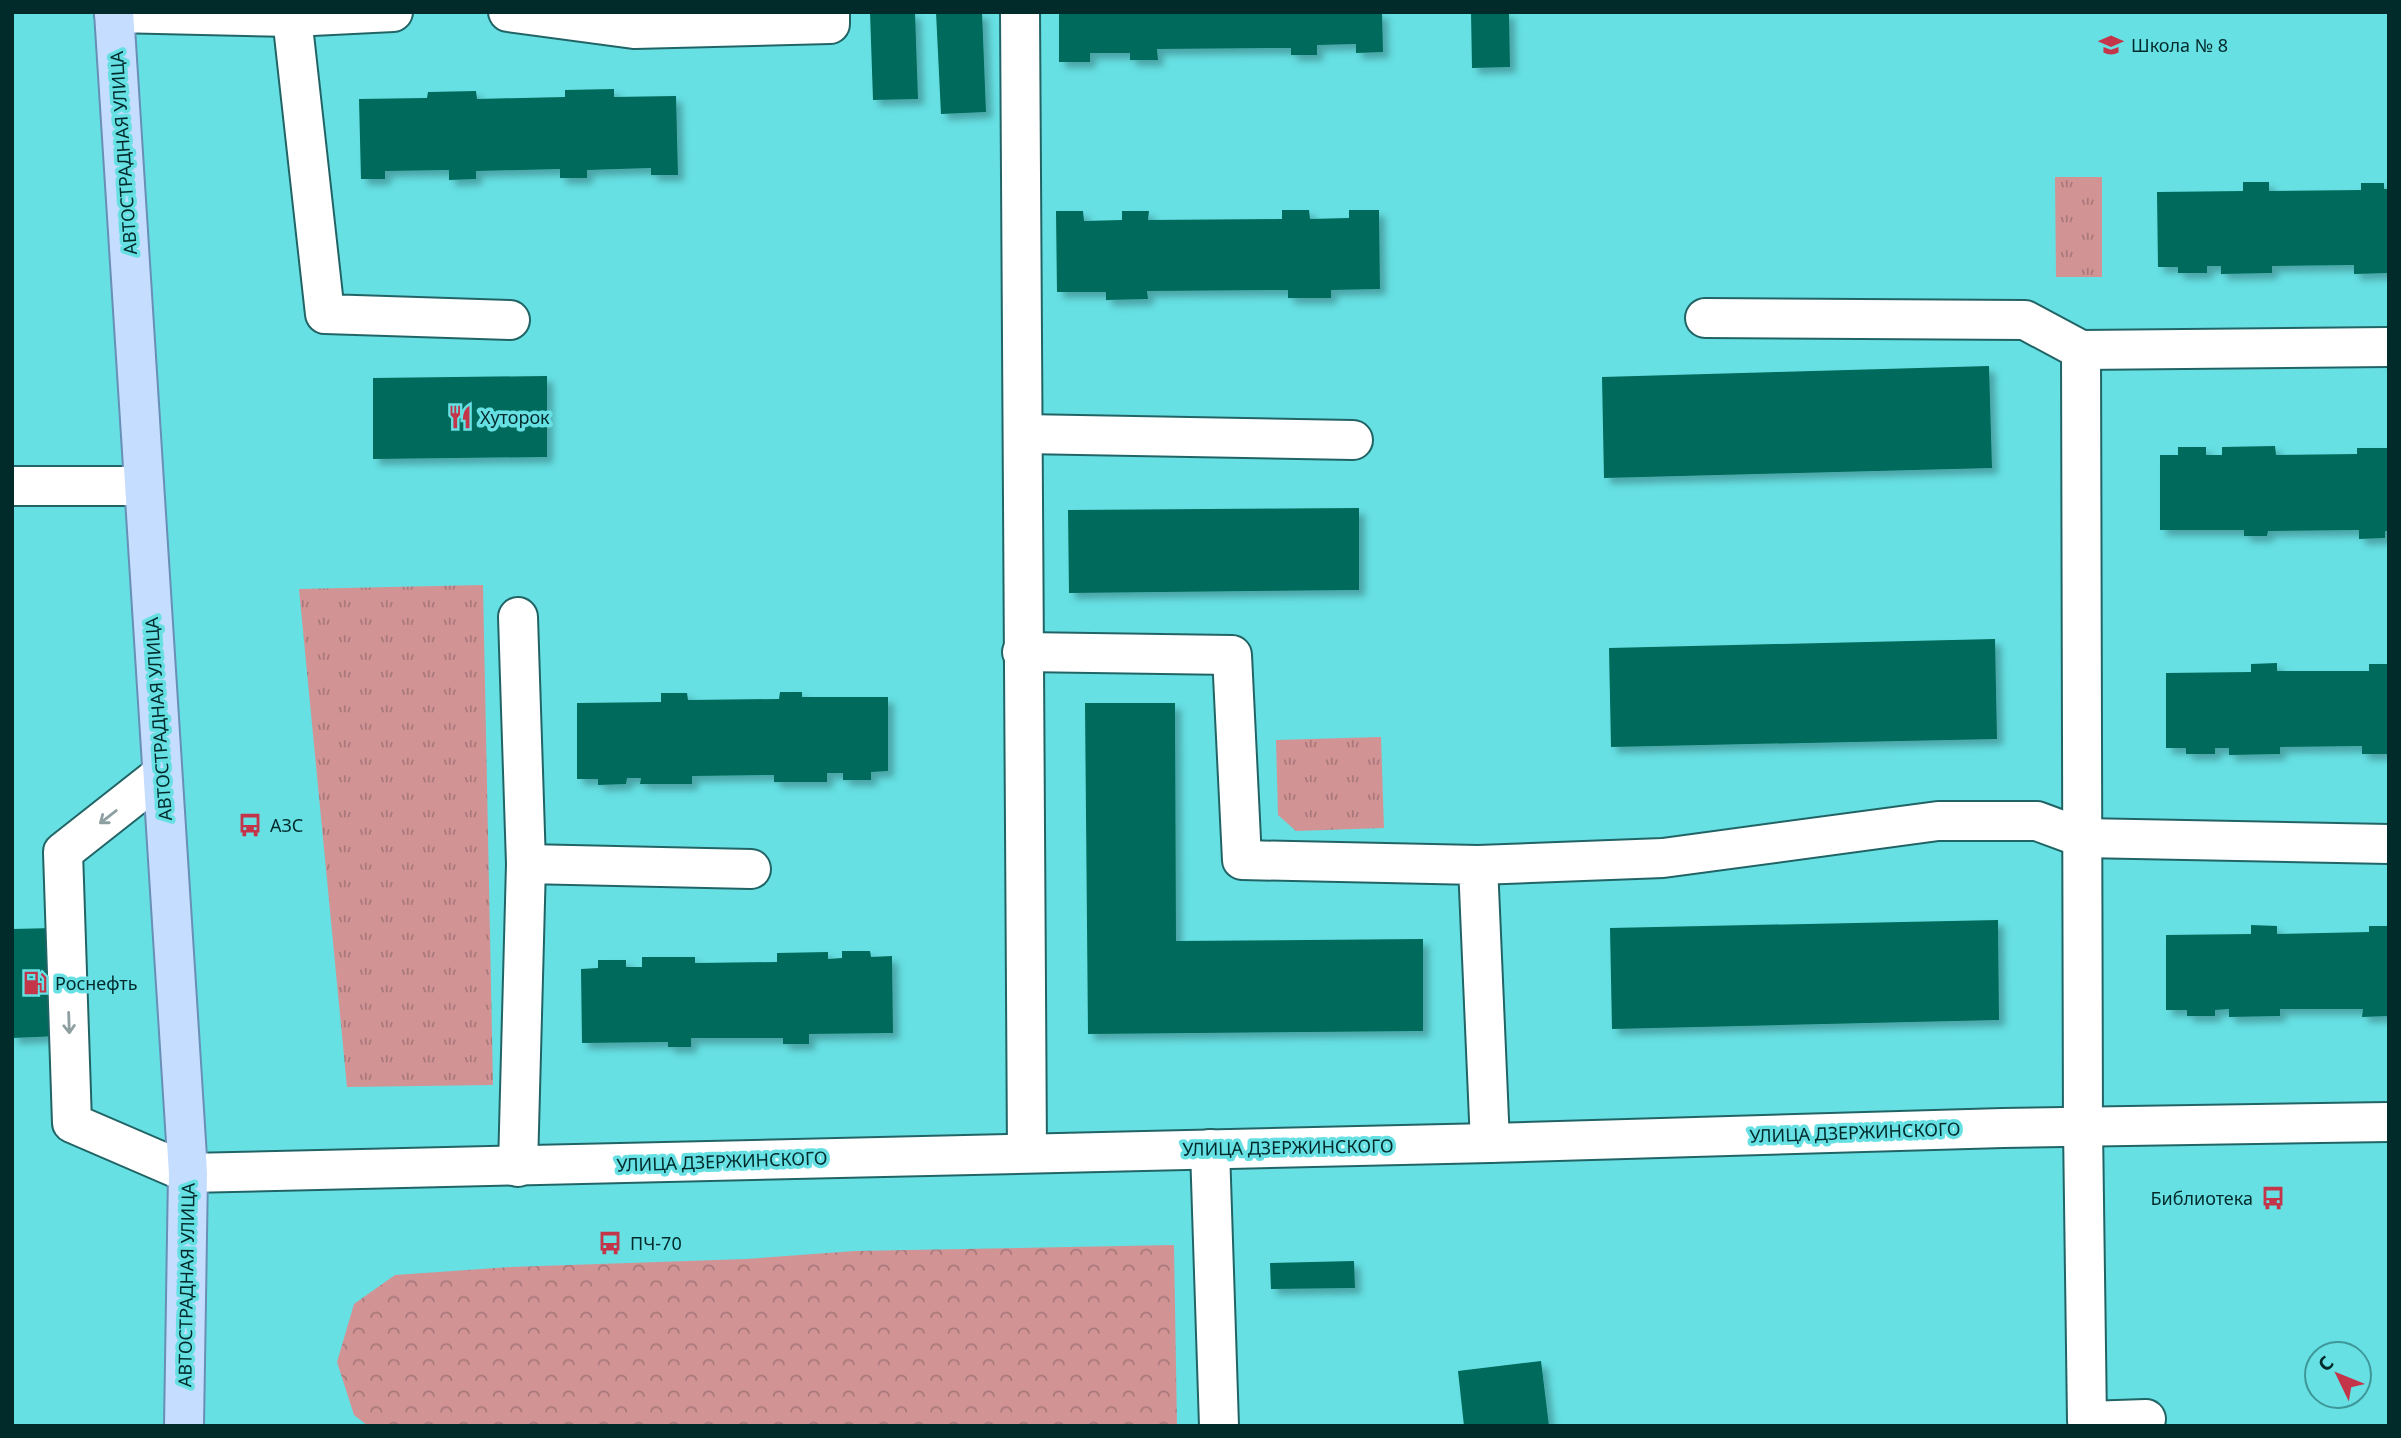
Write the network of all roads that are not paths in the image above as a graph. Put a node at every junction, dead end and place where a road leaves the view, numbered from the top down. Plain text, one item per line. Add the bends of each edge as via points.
1 (393, 12) edge
2 (508, 12) edge
3 (830, 12) edge
4 (1020, 12) edge
5 (114, 13) edge
6 (292, 17) junction
7 (634, 21) edge
8 (1705, 318) dead end
9 (510, 320) dead end
10 (2389, 347) edge
11 (2081, 350) junction
12 (1024, 435) junction
13 (1353, 440) dead end
14 (12, 486) edge
15 (144, 486) junction
16 (518, 617) dead end
17 (1022, 652) junction
18 (162, 774) junction
19 (2084, 838) junction
20 (2389, 844) edge
21 (526, 864) junction
22 (1478, 865) junction
23 (751, 869) dead end
24 (2389, 1122) edge
25 (2083, 1128) junction
26 (1490, 1143) junction
27 (1210, 1149) junction
28 (1027, 1153) junction
29 (518, 1167) junction
30 (188, 1173) junction
31 (2146, 1419) dead end
32 (184, 1426) edge
33 (1219, 1426) edge

1 - 6 street
2 - 7 street
3 - 7 street via 830,24
4 - 12 street
5 - 6 street
5 - 15 main road, АВТОСТРАДНАЯ УЛИЦА
6 - 9 street via 325,314
8 - 11 street via 2025,320
10 - 11 street
11 - 19 street
12 - 13 street
12 - 17 street
14 - 15 street
15 - 18 main road, АВТОСТРАДНАЯ УЛИЦА
16 - 21 street
17 - 22 street via 1232,655 1242,860
17 - 28 street
18 - 30 main road, АВТОСТРАДНАЯ УЛИЦА
18 -> 30 street via 63,852 72,1123
19 - 20 street
19 - 22 street via 2037,821 1938,821 1663,858
19 - 25 street
21 - 23 street
21 - 29 street
22 - 26 street
24 - 25 street, УЛИЦА ДЗЕРЖИНСКОГО
25 - 26 street, УЛИЦА ДЗЕРЖИНСКОГО
25 - 31 street via 2087,1422
26 - 27 street, УЛИЦА ДЗЕРЖИНСКОГО
27 - 28 street, УЛИЦА ДЗЕРЖИНСКОГО
27 - 33 street
28 - 29 street, УЛИЦА ДЗЕРЖИНСКОГО
29 - 30 street, УЛИЦА ДЗЕРЖИНСКОГО
30 - 32 main road, АВТОСТРАДНАЯ УЛИЦА

